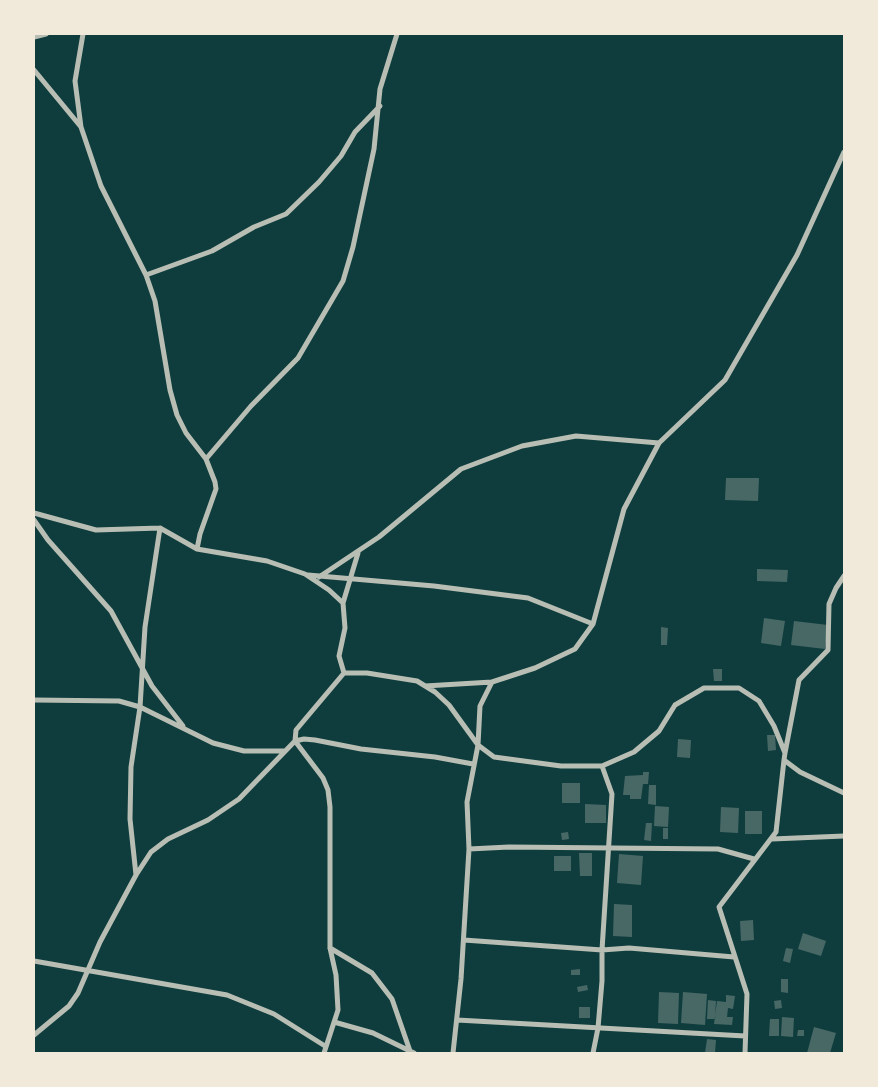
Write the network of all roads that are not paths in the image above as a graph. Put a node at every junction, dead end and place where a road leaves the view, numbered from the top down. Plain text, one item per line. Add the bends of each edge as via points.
1 (46, 34) edge
2 (83, 34) edge
3 (397, 34) edge
4 (34, 37) edge
5 (34, 70) edge
6 (380, 106) junction
7 (81, 127) junction
8 (844, 152) edge
9 (146, 275) junction
10 (658, 443) junction
11 (206, 459) junction
12 (34, 513) edge
13 (34, 520) edge
14 (160, 528) junction
15 (196, 549) junction
16 (358, 553) junction
17 (305, 574) junction
18 (319, 576) junction
19 (844, 576) edge
20 (352, 579) junction
21 (343, 603) junction
22 (593, 624) junction
23 (141, 670) junction
24 (344, 673) junction
25 (492, 682) junction
26 (425, 686) junction
27 (34, 700) edge
28 (140, 707) junction
29 (185, 729) junction
30 (295, 742) junction
31 (478, 745) junction
32 (285, 751) junction
33 (785, 752) junction
34 (784, 760) junction
35 (473, 764) junction
36 (602, 766) junction
37 (844, 793) edge
38 (844, 836) edge
39 (772, 838) junction
40 (607, 848) junction
41 (469, 849) junction
42 (754, 858) junction
43 (136, 875) junction
44 (464, 940) junction
45 (330, 948) junction
46 (602, 950) junction
47 (734, 958) junction
48 (34, 961) edge
49 (88, 969) junction
50 (457, 1020) junction
51 (334, 1022) junction
52 (598, 1028) junction
53 (34, 1035) edge
54 (745, 1036) junction
55 (325, 1046) junction
56 (412, 1052) edge
57 (324, 1053) edge
58 (453, 1053) edge
59 (593, 1053) edge
60 (745, 1053) edge

1 - 4 street
2 - 7 street via 74,82
3 - 6 street via 380,89
5 - 7 street
6 - 9 street via 354,132 319,182 286,214 254,227 212,251
6 - 11 street via 354,247 343,281 298,358
7 - 9 street via 101,186
8 - 10 street via 797,255 725,380
9 - 11 street via 155,301 177,415
10 - 16 street via 576,436 522,446 461,469
10 - 22 street via 624,510
11 - 15 street via 216,489
12 - 14 street via 96,530
13 - 23 street via 121,625
14 - 15 street
14 - 23 street via 144,628
15 - 17 street via 267,561
16 - 18 street
16 - 20 street
17 - 18 street
17 - 21 street
18 - 20 street
19 - 33 street via 829,604 828,650 799,680
20 - 21 street
20 - 22 street via 528,598
21 - 24 street via 345,628 339,656
22 - 25 street via 575,649 535,668
23 - 28 street
23 - 29 street
24 - 26 street via 368,672 417,681
24 - 30 street via 296,730
25 - 26 street
25 - 31 street via 480,706
26 - 31 street via 449,705
27 - 28 street via 105,699
28 - 29 street
28 - 43 street via 130,789
29 - 32 street via 213,743 244,751
30 - 32 street
30 - 35 street via 315,740
30 - 45 street via 323,778 328,790
31 - 35 street
31 - 36 street via 494,757 561,766
32 - 43 street via 239,799 208,820 168,838 151,852
33 - 34 street
33 - 36 street via 759,701 739,688 704,688 675,705 659,731 634,752
34 - 37 street via 800,772
34 - 39 street via 778,823
35 - 41 street via 467,802
36 - 40 street via 612,794
38 - 39 street
39 - 42 street
40 - 41 street
40 - 42 street via 718,849
40 - 46 street
41 - 44 street
42 - 47 street via 719,907
43 - 49 street
44 - 46 street
44 - 50 street
45 - 51 street via 337,990 338,1010
45 - 56 street via 377,979 392,999
46 - 47 street via 629,948
46 - 52 street
47 - 54 street via 747,994
48 - 49 street
49 - 53 street via 69,1006
49 - 55 street via 227,995 274,1014
50 - 52 street
50 - 58 street
51 - 55 street
51 - 56 street via 373,1033
52 - 54 street
52 - 59 street
54 - 60 street
55 - 57 street

